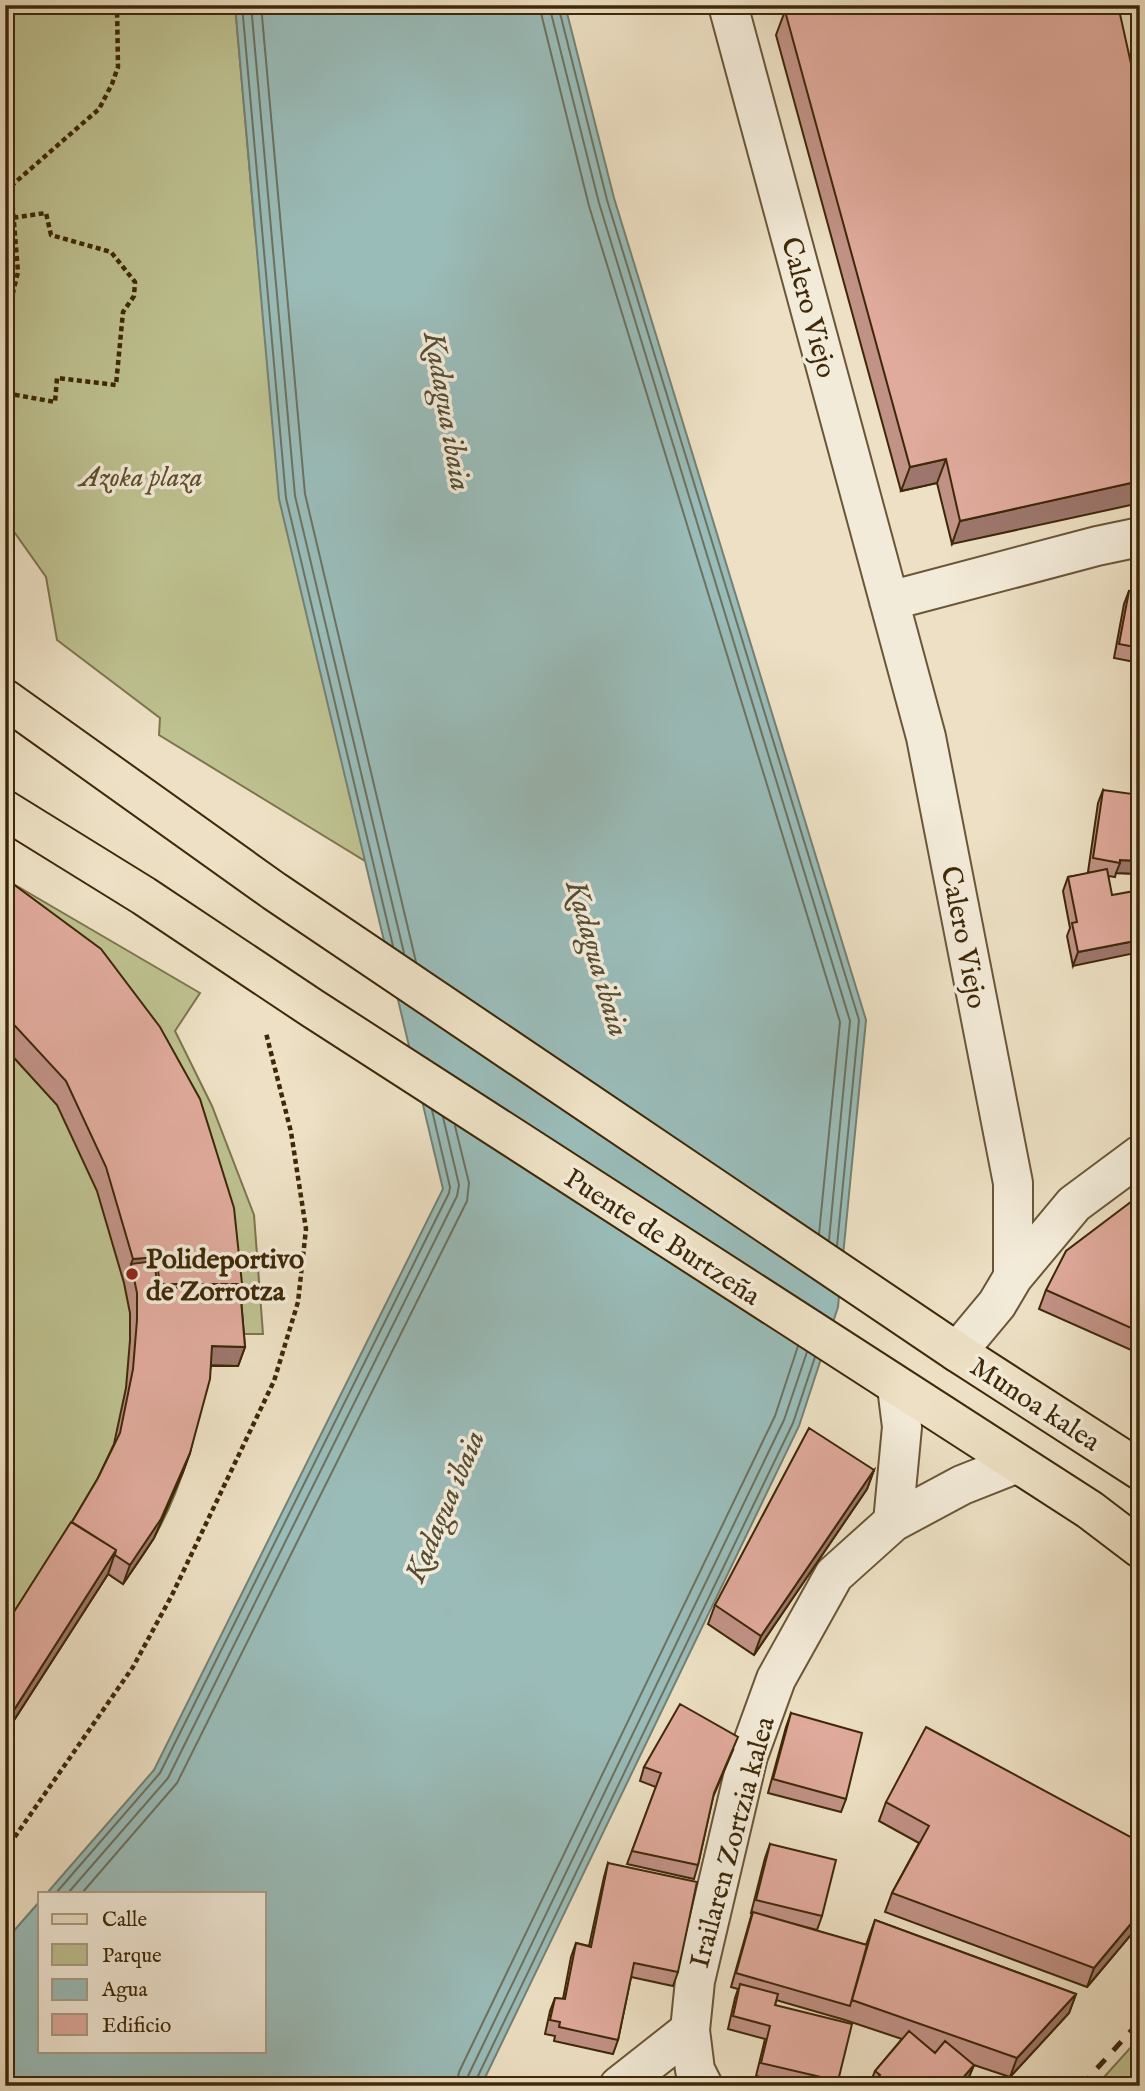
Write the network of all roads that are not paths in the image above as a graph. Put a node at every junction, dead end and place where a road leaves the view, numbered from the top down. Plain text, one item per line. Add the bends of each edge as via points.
1 (740, 8) edge
2 (1140, 537) edge
3 (889, 601) junction
4 (5, 699) edge
5 (5, 810) edge
6 (1140, 1155) edge
7 (1013, 1278) junction
8 (945, 1343) junction
9 (897, 1387) junction
10 (1015, 1464) junction
11 (1140, 1470) edge
12 (893, 1522) junction
13 (1140, 1548) edge
14 (690, 2030) junction
15 (619, 2086) edge
16 (703, 2086) edge

1 - 3 street, Calero Viejo
2 - 3 street
3 - 7 street, Calero Viejo via 926,737 1013,1183
4 - 8 main road via 341,936
5 - 9 main road, Puente de Burtzeña
6 - 7 street via 1073,1204
7 - 8 street via 997,1304
8 - 11 main road, Munoa kalea
9 - 10 main road, Puente de Burtzeña
9 - 12 street via 902,1427
10 - 12 street, Irailaren Zortzia kalea via 962,1485
10 - 13 main road via 1090,1510
12 - 14 street, Irailaren Zortzia kalea via 834,1576 776,1679 748,1756 695,1981
14 - 15 street
14 - 16 street, Irailaren Zortzia kalea via 695,2070

